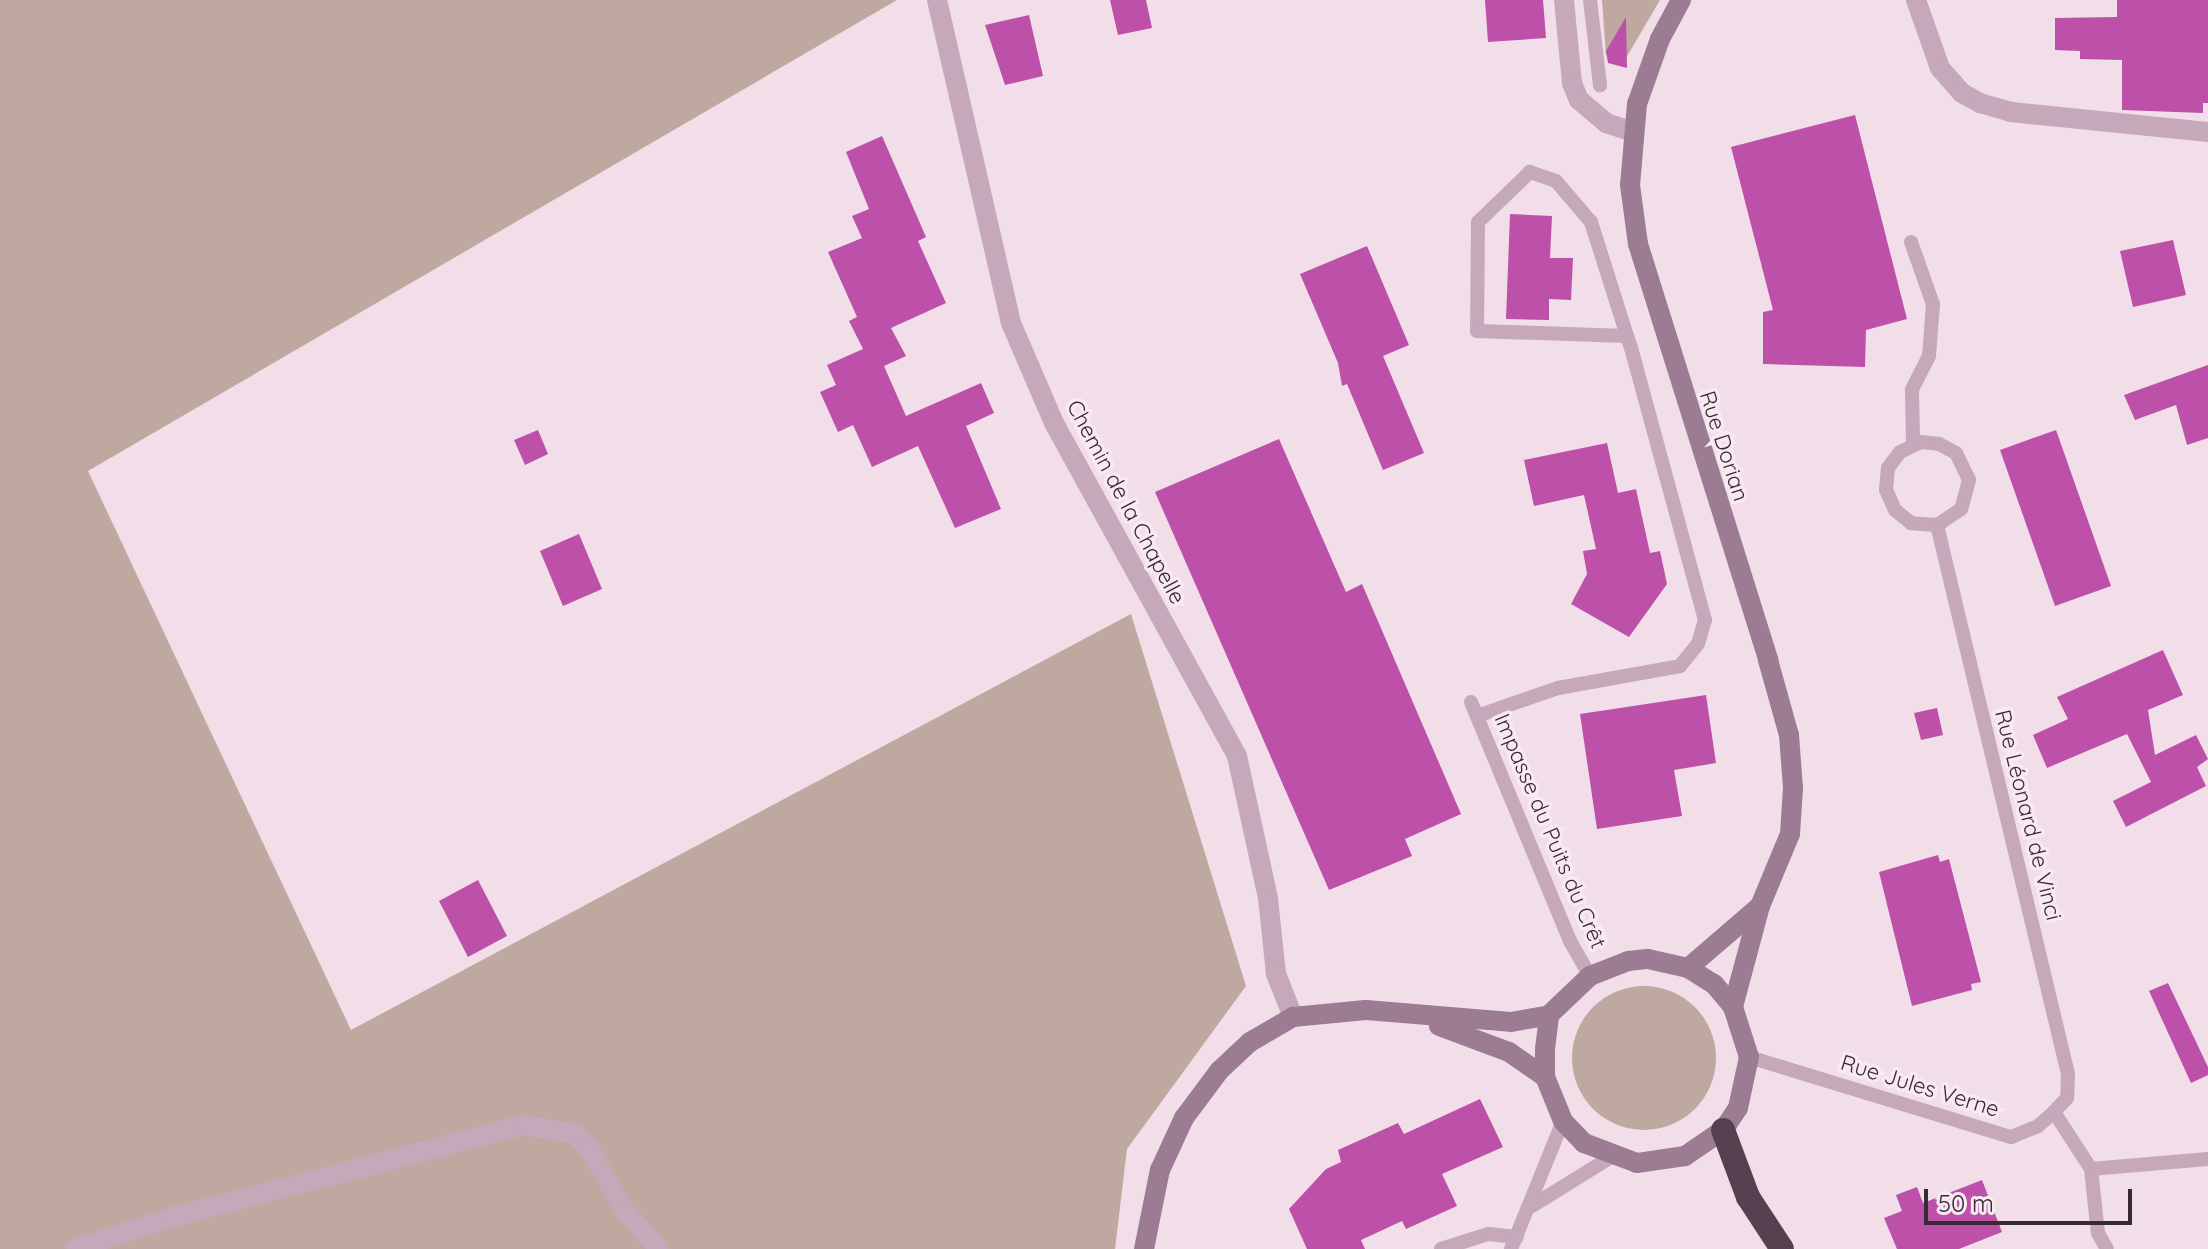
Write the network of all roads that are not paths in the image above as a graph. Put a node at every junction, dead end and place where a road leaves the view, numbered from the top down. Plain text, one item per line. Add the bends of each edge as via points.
1 (937, 0) edge
2 (1564, 0) edge
3 (1590, 0) edge
4 (1681, 0) edge
5 (1916, 0) edge
6 (1600, 85) dead end
7 (1633, 132) junction
8 (2208, 132) edge
9 (1911, 242) dead end
10 (1627, 336) junction
11 (1913, 444) junction
12 (1937, 525) junction
13 (1471, 702) dead end
14 (1477, 716) junction
15 (1760, 906) junction
16 (1688, 968) junction
17 (1590, 976) junction
18 (1733, 1007) junction
19 (1549, 1015) junction
20 (1293, 1017) junction
21 (1417, 1018) junction
22 (1749, 1057) junction
23 (1545, 1077) junction
24 (2054, 1112) junction
25 (1563, 1121) junction
26 (1723, 1130) junction
27 (1611, 1157) junction
28 (2208, 1159) edge
29 (2091, 1169) junction
30 (1532, 1206) junction
31 (1514, 1243) edge
32 (75, 1249) edge
33 (659, 1249) edge
34 (1144, 1249) edge
35 (1441, 1249) edge
36 (1782, 1249) edge
37 (2107, 1249) edge

1 - 20 street, Chemin de la Chapelle via 1011,323 1054,423 1237,756 1268,898 1276,974
2 - 7 street via 1572,83 1579,100 1606,123
3 - 6 lane
4 - 7 main road, Rue Dorian via 1644,77
5 - 8 street via 1940,68 1962,93 1980,103 2011,112
7 - 15 main road, Rue Dorian via 1630,185 1638,244 1789,735 1790,834
9 - 11 lane via 1933,304 1929,356 1912,390
10 - 10 lane via 1591,222 1556,181 1530,172 1478,222 1477,331
10 - 14 lane via 1705,620 1698,644 1680,666 1558,688
11 - 12 lane via 1888,468 1886,490 1895,510 1911,523
11 - 12 lane via 1939,444 1956,453 1969,480 1961,509
12 - 24 lane, Rue Léonard de Vinci via 2068,1074 2067,1098
13 - 14 lane, Impasse du Puits du Crêt
14 - 17 lane, Impasse du Puits du Crêt via 1570,941
15 - 16 main road, Rue Dorian
15 - 18 main road, Rue Dorian
16 - 17 main road via 1628,961
16 - 18 main road via 1714,984
17 - 19 main road
18 - 22 main road
19 - 21 main road via 1511,1022
19 - 23 main road
20 - 21 main road via 1366,1010
20 - 34 main road via 1250,1042 1219,1071 1184,1118 1160,1170
21 - 23 main road via 1509,1052
22 - 24 lane, Rue Jules Verne via 2011,1137 2038,1126
22 - 26 main road via 1738,1108
23 - 25 main road
24 - 29 lane
25 - 27 main road via 1584,1143
25 - 30 lane
26 - 27 main road via 1685,1156 1664,1162
26 - 36 highway via 1748,1197
27 - 30 lane
28 - 29 lane
29 - 37 lane via 2098,1233
30 - 31 lane
31 - 35 lane via 1488,1234
32 - 33 street via 173,1217 524,1125 575,1134 589,1148 625,1211

